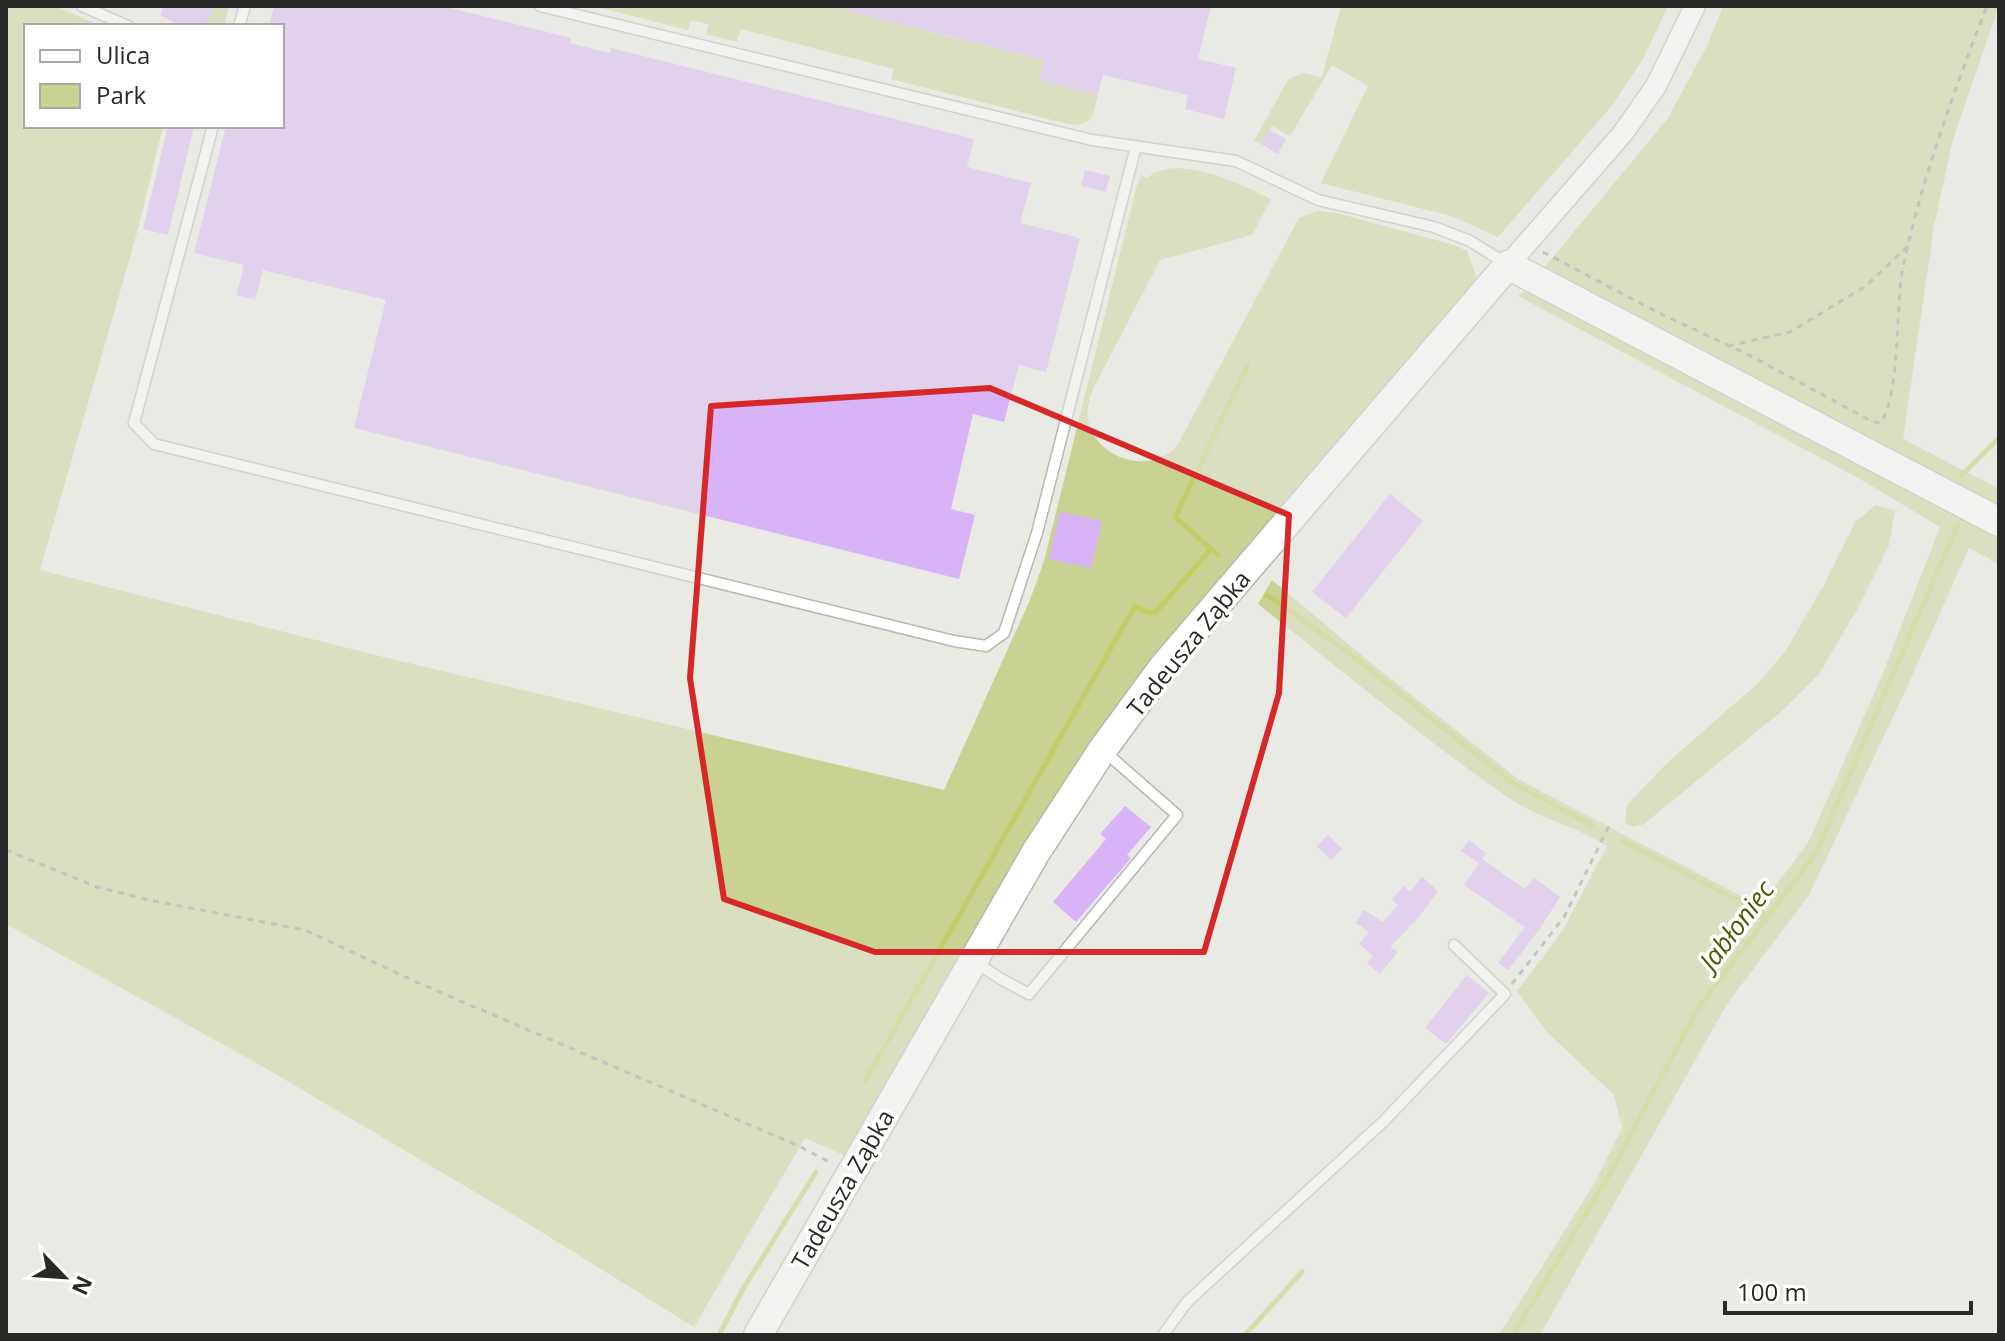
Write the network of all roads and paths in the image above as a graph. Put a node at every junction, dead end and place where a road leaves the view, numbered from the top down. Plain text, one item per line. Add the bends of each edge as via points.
1 (82, 6) edge
2 (540, 6) edge
3 (1695, 6) edge
4 (1987, 6) edge
5 (123, 24) edge
6 (212, 128) edge
7 (1136, 146) junction
8 (1527, 243) junction
9 (1909, 245) junction
10 (1508, 265) junction
11 (1728, 346) junction
12 (1999, 522) edge
13 (1103, 749) junction
14 (1609, 826) dead end
15 (6, 850) edge
16 (1454, 945) dead end
17 (975, 961) junction
18 (1505, 994) junction
19 (833, 1164) dead end
20 (758, 1335) edge
21 (1163, 1335) edge

1 - 5 lane
2 - 7 lane via 1092,140
3 - 8 street, Tadeusza Ząbka via 1656,86 1623,133
4 - 9 path
6 - 7 lane via 134,423 154,444 986,646 1004,633 1037,533
7 - 10 lane via 1236,161 1318,200 1458,236
8 - 10 street, Tadeusza Ząbka
8 - 11 path
9 - 11 path via 1866,286 1790,332
9 - 11 path via 1881,423
10 - 12 street
10 - 13 street, Tadeusza Ząbka via 1164,666
13 - 17 street, Tadeusza Ząbka via 1036,852
13 - 17 lane via 1177,815 1029,994
14 - 18 path via 1564,917
15 - 19 path via 97,887 305,930
16 - 18 lane
17 - 20 street, Tadeusza Ząbka
18 - 21 lane via 1384,1121 1187,1302

